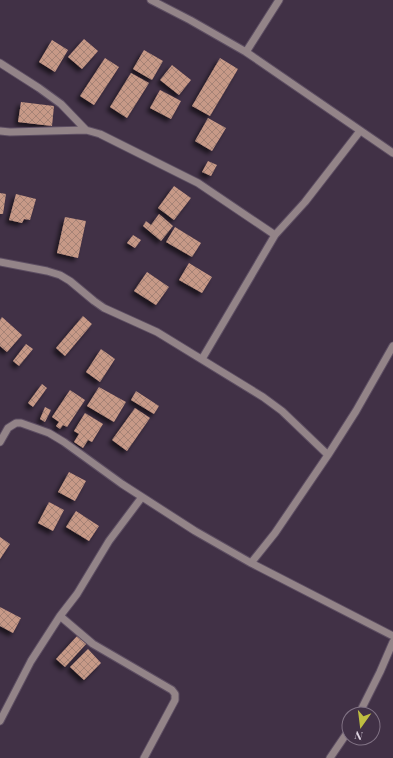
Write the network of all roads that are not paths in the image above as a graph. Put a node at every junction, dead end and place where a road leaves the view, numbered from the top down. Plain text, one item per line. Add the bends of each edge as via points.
1 (150, 0) edge
2 (279, 0) edge
3 (246, 52) junction
4 (0, 63) edge
5 (86, 130) junction
6 (0, 131) edge
7 (360, 131) junction
8 (393, 152) edge
9 (275, 235) junction
10 (0, 262) edge
11 (393, 346) edge
12 (202, 359) junction
13 (0, 442) edge
14 (328, 455) junction
15 (142, 497) junction
16 (251, 563) junction
17 (60, 616) junction
18 (393, 636) edge
19 (393, 642) edge
20 (363, 706) edge
21 (0, 721) edge
22 (341, 742) edge
23 (144, 758) edge
24 (330, 758) edge

1 - 3 street
2 - 3 street
3 - 7 street
4 - 5 street via 61,104
5 - 6 street
5 - 9 street via 100,134 198,183
7 - 8 street
7 - 9 street via 305,202
9 - 12 street
10 - 12 street via 60,275 104,308 157,332
11 - 14 street
12 - 14 street via 282,411
13 - 15 street via 8,428 16,423 49,433
14 - 16 street via 275,533
15 - 16 street
15 - 17 street via 109,541 77,594
16 - 18 street
17 - 21 street via 30,661
17 - 23 street via 93,644 175,694 175,700
19 - 20 street
22 - 24 street

